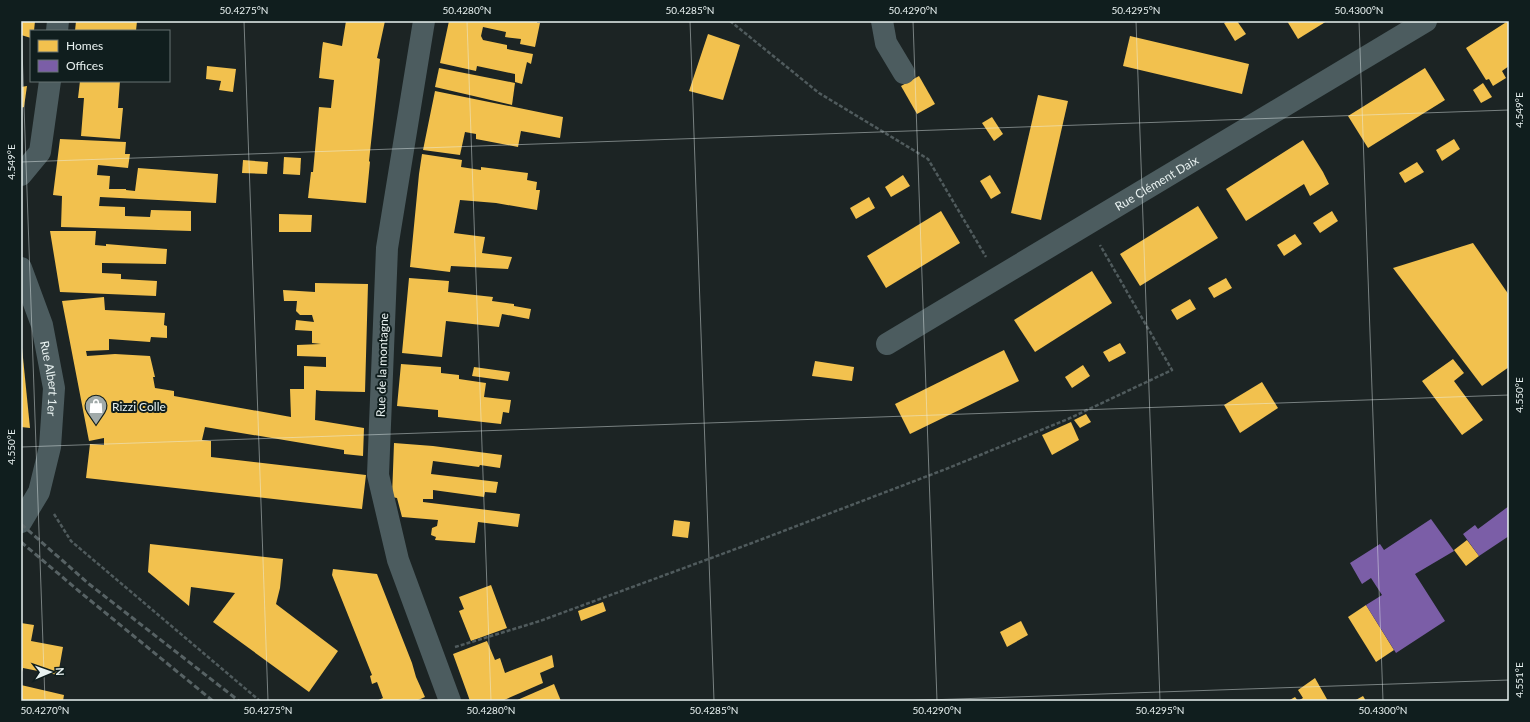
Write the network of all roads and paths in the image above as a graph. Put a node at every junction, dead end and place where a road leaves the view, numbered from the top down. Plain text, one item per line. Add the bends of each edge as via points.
1 (424, 21) edge
2 (730, 21) edge
3 (882, 21) edge
4 (1426, 21) edge
5 (904, 73) dead end
6 (50, 82) edge
7 (21, 175) edge
8 (1087, 224) junction
9 (21, 268) edge
10 (999, 277) junction
11 (887, 344) dead end
12 (39, 492) junction
13 (21, 522) edge
14 (433, 654) junction
15 (260, 701) edge
16 (450, 701) edge

1 - 14 street, Rue de la montagne via 387,248 378,475 398,560
2 - 10 path via 819,92 928,159
3 - 5 street via 886,43
4 - 8 street, Rue Clément Daix
6 - 7 street via 40,152
8 - 10 street, Rue Clément Daix
8 - 14 path via 1172,370 1068,420 939,472 540,621
9 - 12 street, Rue Albert 1er via 42,325 54,388 50,447
10 - 11 street, Rue Clément Daix
12 - 13 street, Rue Albert 1er
12 - 15 path via 71,541
14 - 16 street, Rue de la montagne

